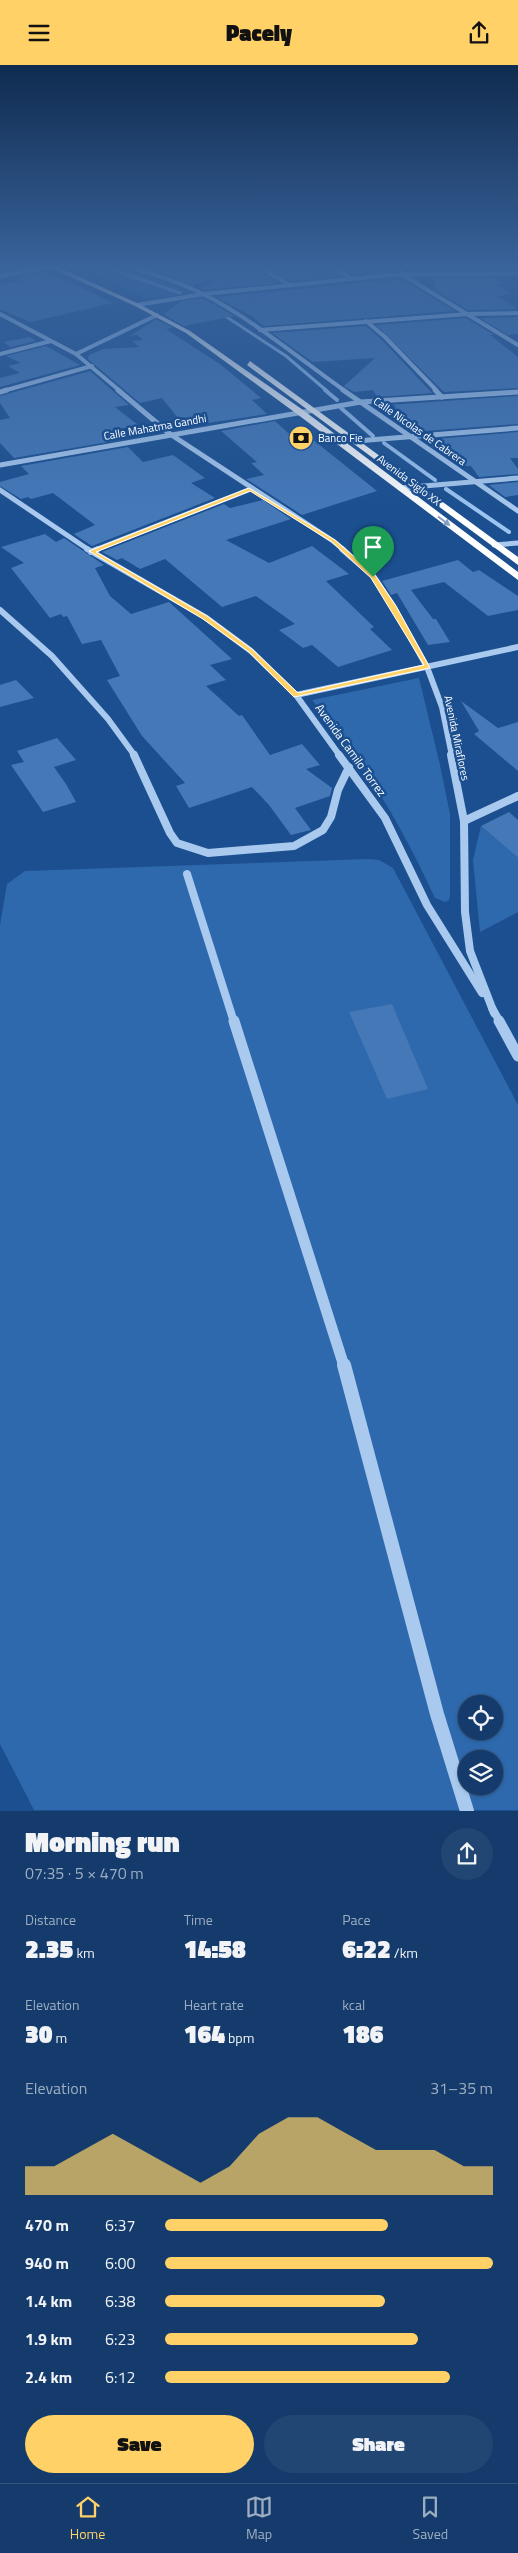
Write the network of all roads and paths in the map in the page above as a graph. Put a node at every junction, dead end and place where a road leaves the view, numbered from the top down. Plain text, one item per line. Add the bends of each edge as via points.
1 (22, 348) edge
2 (65, 348) edge
3 (87, 348) edge
4 (212, 348) edge
5 (286, 348) edge
6 (396, 348) edge
7 (0, 354) edge
8 (76, 354) junction
9 (244, 359) dead end
10 (92, 366) junction
11 (0, 392) edge
12 (518, 392) edge
13 (442, 397) junction
14 (361, 402) junction
15 (315, 410) junction
16 (300, 413) junction
17 (518, 428) edge
18 (170, 434) junction
19 (408, 437) junction
20 (356, 441) junction
21 (0, 465) edge
22 (518, 478) edge
23 (476, 481) junction
24 (417, 486) junction
25 (400, 488) junction
26 (251, 489) junction
27 (0, 490) edge
28 (518, 511) edge
29 (518, 543) edge
30 (494, 545) junction
31 (92, 551) junction
32 (518, 562) edge
33 (518, 577) edge
34 (0, 610) edge
35 (518, 647) edge
36 (427, 667) junction
37 (296, 695) junction
38 (349, 767) junction
39 (518, 796) edge
40 (464, 821) junction
41 (187, 874) dead end
42 (494, 1013) junction
43 (518, 1056) edge
44 (467, 1811) edge

1 - 7 street
2 - 8 street, Avenida Miraflores
3 - 8 street
4 - 16 highway, Avenida Siglo XX
5 - 14 street, Calle Nicolas de Cabrera
6 - 13 street
8 - 10 street, Avenida Miraflores
9 - 15 highway, Avenida Siglo XX
10 - 11 street
10 - 18 street, Avenida Miraflores
12 - 13 street, Calle Mahatma Gandhi
13 - 14 street, Calle Mahatma Gandhi
14 - 15 street, Calle Mahatma Gandhi
14 - 19 street, Calle Nicolas de Cabrera
15 - 16 street, Calle Mahatma Gandhi
15 - 20 highway, Avenida Siglo XX
16 - 18 street, Calle Mahatma Gandhi
16 - 25 highway, Avenida Siglo XX
17 - 19 street
18 - 21 street, Calle Mahatma Gandhi
18 - 26 street, Avenida Miraflores
19 - 20 street
19 - 23 street, Calle Nicolas de Cabrera
20 - 24 highway, Avenida Siglo XX
22 - 23 street
23 - 24 street
23 - 28 street, Calle Nicolas de Cabrera
24 - 25 street
24 - 30 highway, Avenida Siglo XX
25 -> 33 highway, Avenida Siglo XX
26 - 31 street
26 - 36 street, Avenida Miraflores via 333,541 373,577
27 - 31 street, Avenida Camilo Torrez
29 - 30 street
30 - 32 highway, Avenida Siglo XX
31 - 37 street, Avenida Camilo Torrez via 205,617 251,651
34 - 38 street via 86,691 139,762 177,843 193,850 215,853 294,846 310,839 323,830 331,817 338,790
35 - 36 street
36 - 37 street
36 - 40 street, Avenida Miraflores via 442,707
37 - 38 street, Avenida Camilo Torrez
38 - 42 street, Avenida Camilo Torrez via 385,818 427,905
39 - 40 street
40 - 42 street, Avenida Miraflores via 465,912 470,951
41 - 44 street via 343,1363 437,1714
42 - 43 street, Avenida Camilo Torrez

